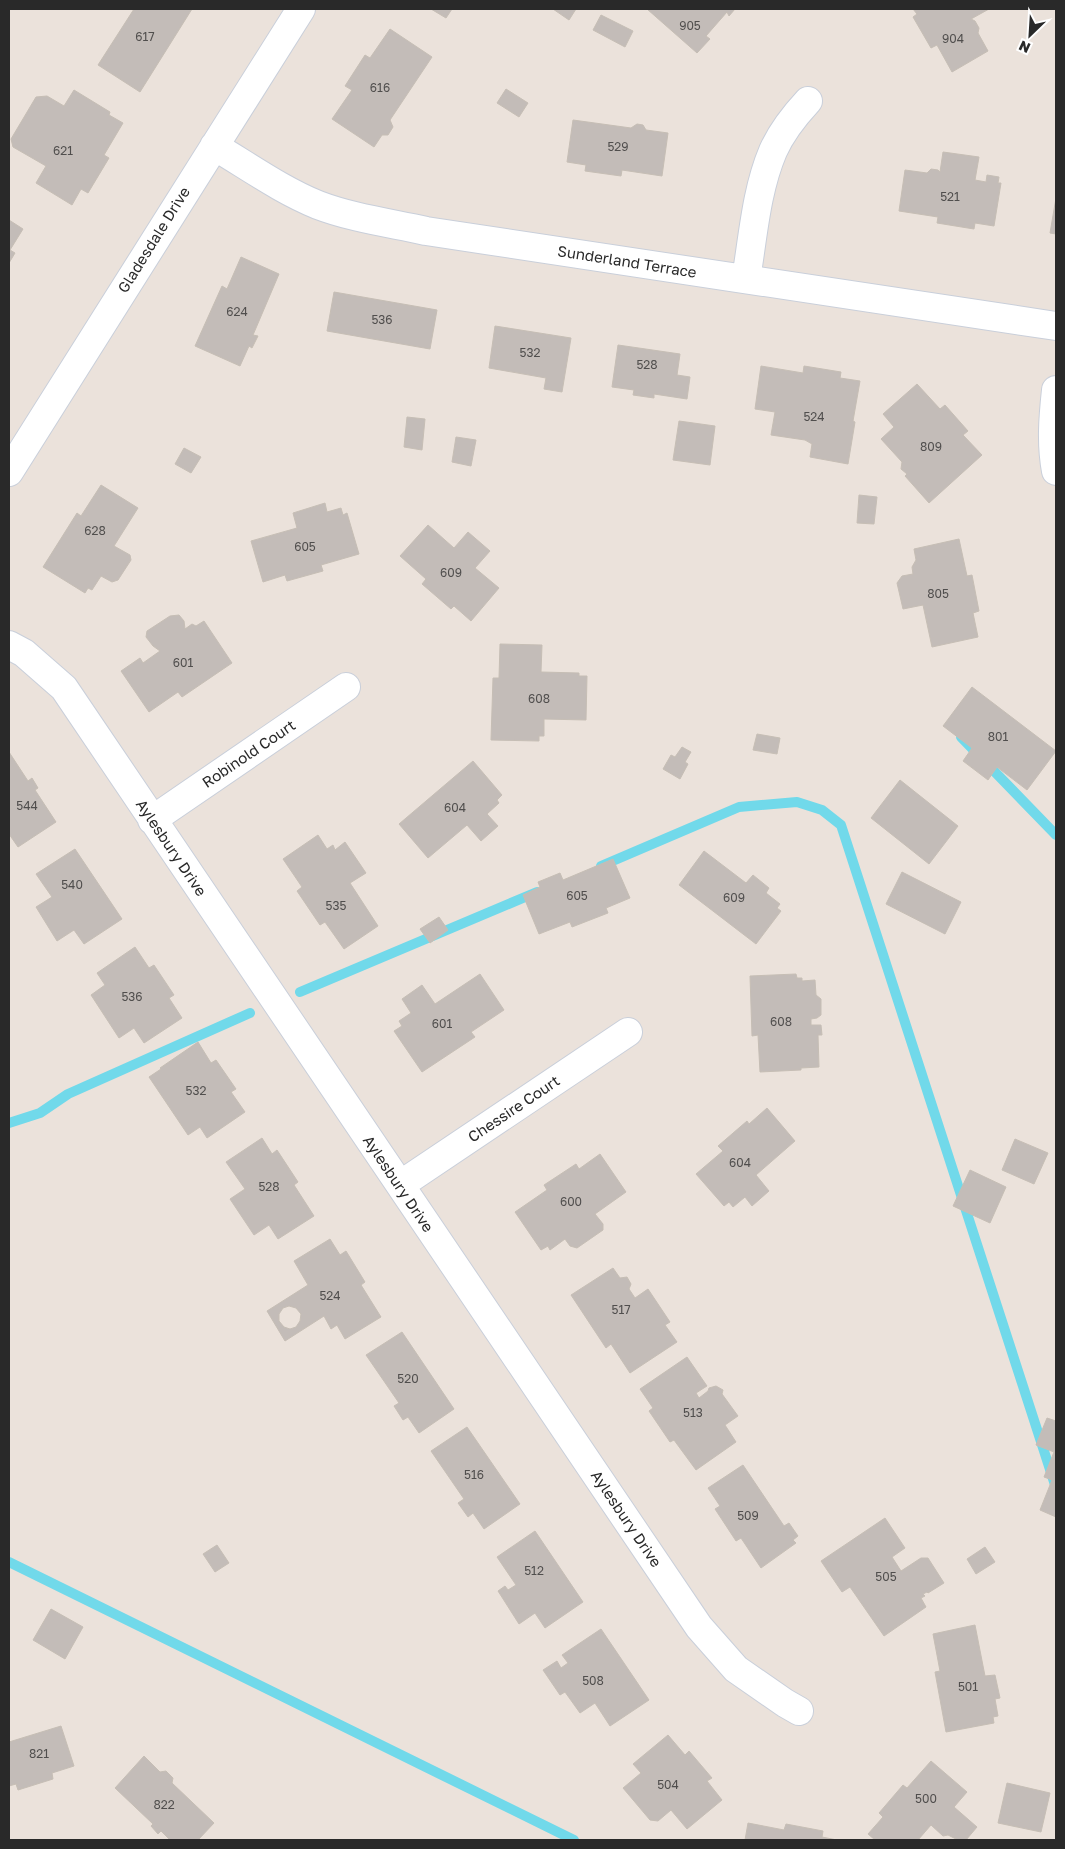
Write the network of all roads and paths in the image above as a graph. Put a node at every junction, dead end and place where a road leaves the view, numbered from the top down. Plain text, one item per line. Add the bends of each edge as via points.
1 (301, 9) edge
2 (808, 101) dead end
3 (214, 146) junction
4 (746, 280) junction
5 (1056, 326) edge
6 (1056, 390) edge
7 (1056, 471) edge
8 (9, 472) edge
9 (9, 645) edge
10 (346, 687) dead end
11 (152, 820) junction
12 (628, 1032) dead end
13 (400, 1185) junction
14 (799, 1711) dead end

1 - 3 street, Gladesdale Drive
2 - 4 street via 774,150 760,190
3 - 4 street, Sunderland Terrace via 271,181 342,213 426,231
3 - 8 street, Gladesdale Drive
4 - 5 street, Sunderland Terrace
6 - 7 street via 1052,427
9 - 11 street, Aylesbury Drive via 24,653 64,688
10 - 11 street, Robinold Court
11 - 13 street, Aylesbury Drive
12 - 13 street, Chessire Court
13 - 14 street, Aylesbury Drive via 700,1627 736,1669

